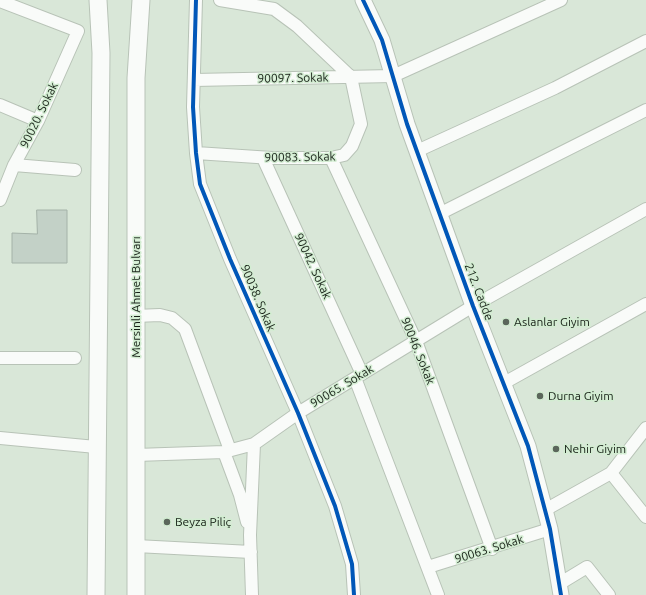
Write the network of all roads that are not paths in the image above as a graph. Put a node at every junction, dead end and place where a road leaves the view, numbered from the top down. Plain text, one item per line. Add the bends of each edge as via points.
1 (98, 0) edge
2 (141, 0) edge
3 (196, 0) edge
4 (220, 0) edge
5 (363, 0) edge
6 (561, 0) edge
7 (0, 1) edge
8 (646, 41) edge
9 (393, 76) junction
10 (351, 77) junction
11 (194, 80) junction
12 (0, 105) edge
13 (646, 110) edge
14 (38, 121) junction
15 (417, 151) junction
16 (196, 153) junction
17 (263, 158) junction
18 (331, 158) junction
19 (14, 165) junction
20 (75, 170) dead end
21 (0, 200) edge
22 (646, 210) edge
23 (439, 214) junction
24 (646, 304) edge
25 (473, 306) junction
26 (135, 316) junction
27 (416, 341) junction
28 (0, 358) edge
29 (75, 358) dead end
30 (359, 376) junction
31 (504, 383) junction
32 (298, 414) junction
33 (646, 428) edge
34 (0, 438) edge
35 (254, 444) junction
36 (96, 447) junction
37 (227, 451) junction
38 (136, 455) junction
39 (611, 473) junction
40 (545, 510) junction
41 (646, 517) edge
42 (550, 529) junction
43 (250, 535) junction
44 (136, 546) junction
45 (492, 549) junction
46 (251, 552) junction
47 (428, 567) junction
48 (560, 590) edge
49 (96, 595) edge
50 (136, 595) edge
51 (252, 595) edge
52 (354, 595) edge
53 (438, 595) edge
54 (609, 595) edge

1 - 36 main road via 101,53
2 - 26 main road, Mersinli Ahmet Bulvarı via 136,78
3 - 11 street, 90038. Sokak
4 - 10 street via 274,9 297,26
5 - 9 street, 212. Cadde via 382,40
6 - 9 street
7 - 14 street, 90020. Sokak via 78,31
8 - 15 street via 555,88
9 - 10 street, 90097. Sokak
9 - 15 street, 212. Cadde
10 - 11 street, 90097. Sokak
10 - 18 street, 90083. Sokak via 361,124 352,146 344,155
11 - 16 street, 90038. Sokak
12 - 14 street
13 - 23 street
14 - 19 street, 90020. Sokak
15 - 23 street, 212. Cadde
16 - 17 street, 90083. Sokak
16 - 32 street, 90038. Sokak via 200,184
17 - 18 street, 90083. Sokak
17 - 30 street, 90042. Sokak
18 - 27 street, 90046. Sokak
19 - 20 street
19 - 21 street, 90020. Sokak
22 - 25 street, 90065. Sokak
23 - 25 street, 212. Cadde
24 - 31 street
25 - 27 street, 90065. Sokak
25 - 31 street, 212. Cadde
26 - 37 street via 160,315 172,318 185,329
26 - 38 main road, Mersinli Ahmet Bulvarı
27 - 30 street, 90065. Sokak
27 - 45 street, 90046. Sokak
28 - 29 street
30 - 32 street, 90065. Sokak
30 - 47 street, 90042. Sokak
31 - 40 street, 212. Cadde via 528,446
32 - 35 street, 90065. Sokak
32 - 52 street, 90038. Sokak via 335,506 352,564
33 - 39 street
34 - 36 street
35 - 37 street, 90065. Sokak
35 - 43 street
36 - 49 main road
37 - 38 street, 90065. Sokak
37 - 43 street
38 - 44 main road, Mersinli Ahmet Bulvarı
39 - 40 street
39 - 41 street
40 - 42 street, 212. Cadde
42 - 45 street, 90063. Sokak
42 - 48 street, 212. Cadde
43 - 46 street
44 - 46 street
44 - 50 main road, Mersinli Ahmet Bulvarı
45 - 47 street, 90063. Sokak
46 - 51 street
47 - 53 street, 90042. Sokak
48 - 54 street via 587,567

